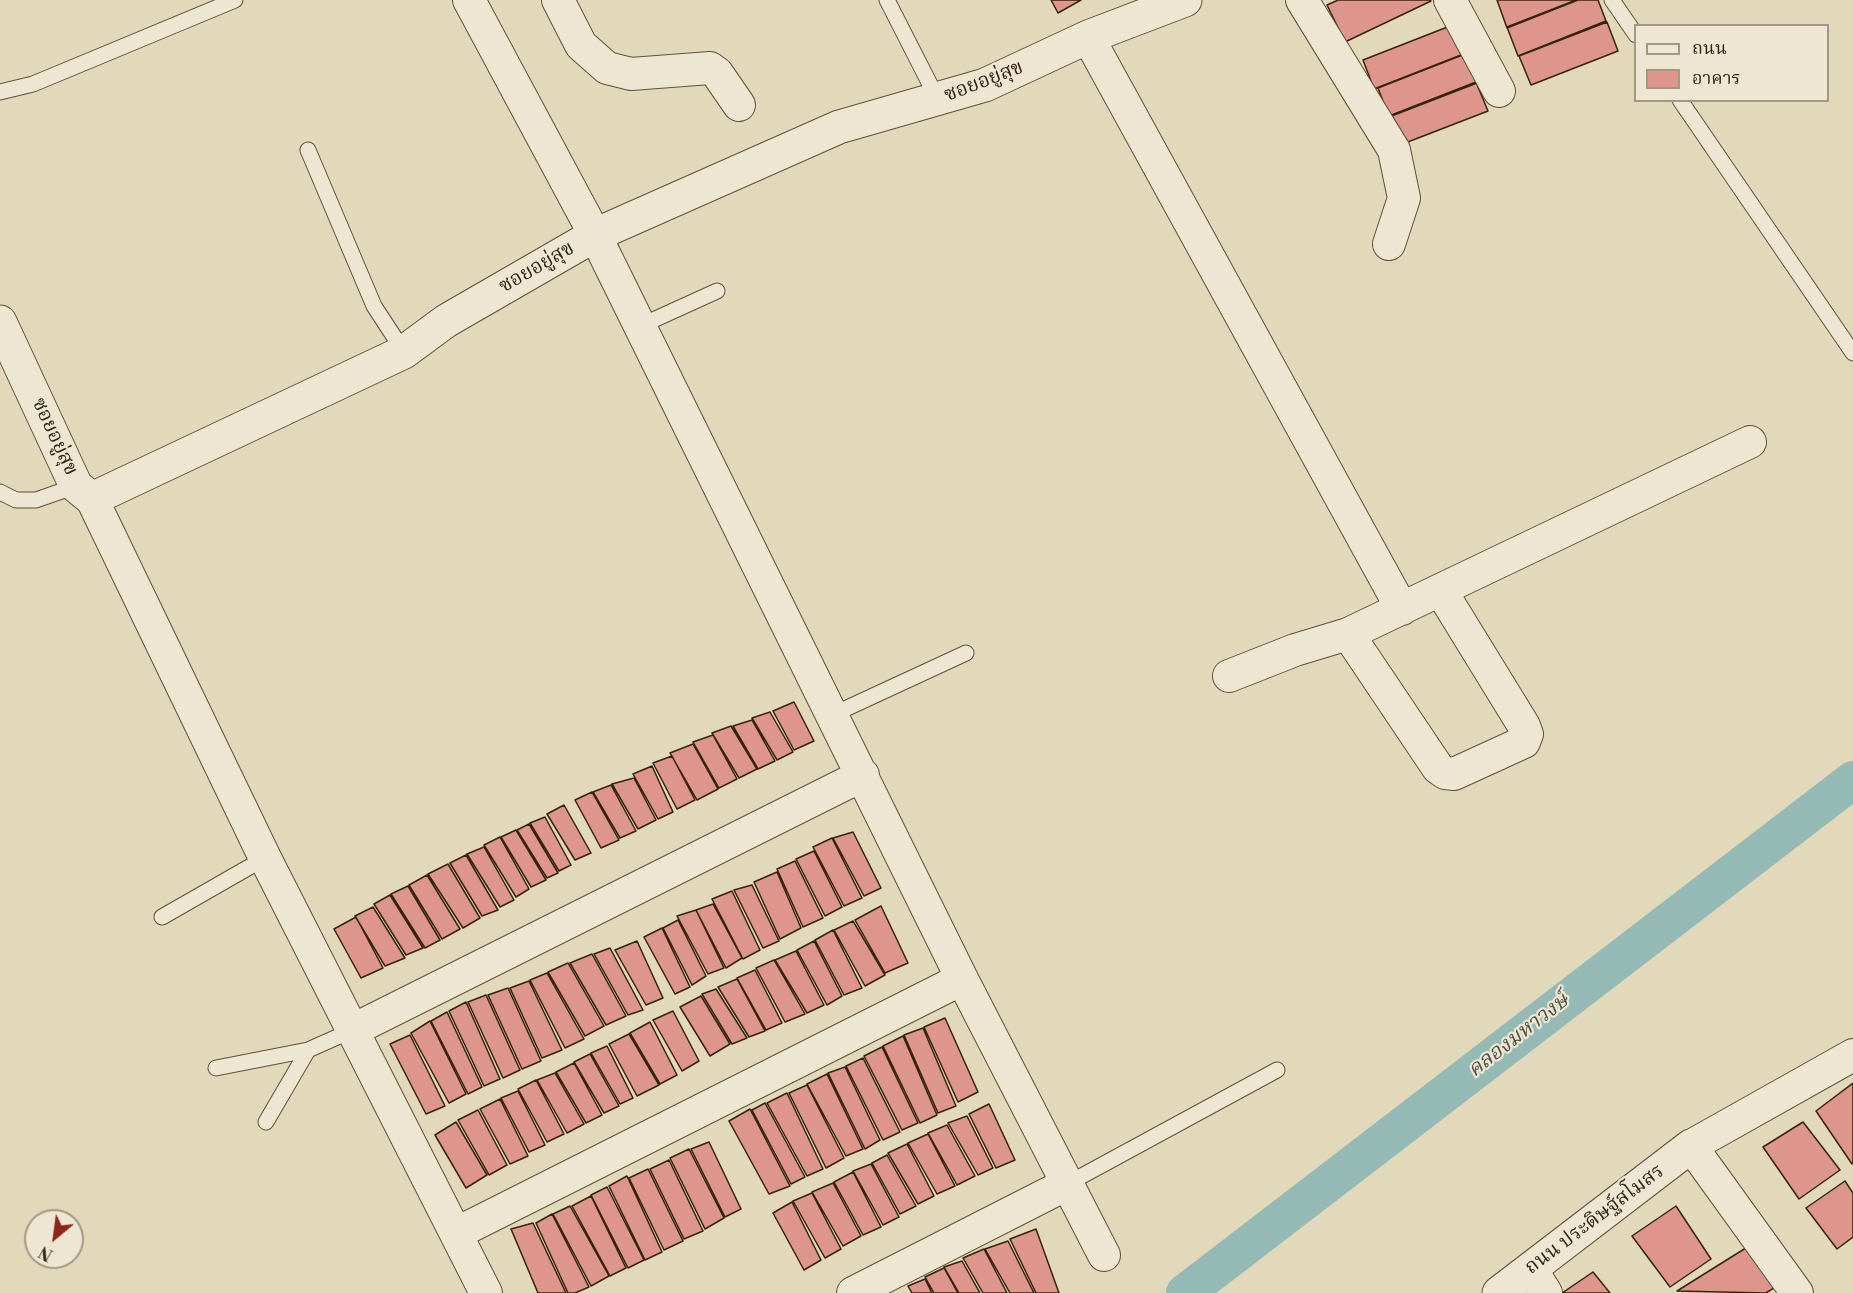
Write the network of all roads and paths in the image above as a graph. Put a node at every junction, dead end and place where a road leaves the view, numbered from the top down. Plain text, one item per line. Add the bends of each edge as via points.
1 (235, 0) edge
2 (469, 0) edge
3 (558, 0) edge
4 (887, 0) edge
5 (1302, 0) edge
6 (1450, 0) edge
7 (1612, 0) edge
8 (1181, 1) edge
9 (1634, 33) edge
10 (1088, 37) junction
11 (1499, 91) dead end
12 (0, 92) edge
13 (938, 100) junction
14 (1681, 102) edge
15 (739, 105) dead end
16 (308, 150) dead end
17 (595, 235) junction
18 (1389, 244) dead end
19 (717, 291) dead end
20 (0, 322) edge
21 (640, 326) junction
22 (404, 352) junction
23 (1853, 353) edge
24 (1750, 442) dead end
25 (0, 492) edge
26 (84, 492) junction
27 (1441, 591) junction
28 (1402, 609) junction
29 (1348, 634) junction
30 (966, 653) dead end
31 (1228, 676) dead end
32 (832, 715) junction
33 (862, 775) junction
34 (265, 858) junction
35 (162, 917) dead end
36 (962, 980) junction
37 (353, 1030) junction
38 (308, 1050) junction
39 (1853, 1056) edge
40 (216, 1068) dead end
41 (1277, 1070) dead end
42 (266, 1122) dead end
43 (1691, 1146) junction
44 (1067, 1184) junction
45 (457, 1233) junction
46 (1104, 1255) dead end
47 (1538, 1281) edge
48 (486, 1293) edge
49 (853, 1293) edge
50 (1499, 1293) edge
51 (1797, 1293) edge

1 - 12 lane via 33,84
2 - 17 street
3 - 15 street via 581,45 607,68 631,74 710,68
4 - 13 lane
5 - 18 street via 1394,150 1404,198
6 - 11 street
7 - 9 lane
8 - 10 street, ซอยอยู่สุข
10 - 13 street, ซอยอยู่สุข via 986,85
10 - 28 street
13 - 17 street, ซอยอยู่สุข via 839,127
14 - 23 lane
16 - 22 lane via 374,306
17 - 21 street
17 - 22 street, ซอยอยู่สุข via 446,321
19 - 21 lane
20 - 26 street, ซอยอยู่สุข
21 - 32 street
22 - 26 street, ซอยอยู่สุข
24 - 27 street
25 - 26 lane via 16,500 36,500
26 - 34 street
27 - 28 street
27 - 29 street via 1524,726 1524,742 1454,774 1445,773
28 - 29 street
29 - 31 street
30 - 32 lane
32 - 33 street
33 - 36 street
33 - 37 street
34 - 35 lane
34 - 37 street
36 - 44 street
36 - 45 street
37 - 38 lane
37 - 45 street
38 - 40 lane
38 - 42 lane
39 - 43 street
41 - 44 lane
43 - 47 street, ถนน ประดิษฐ์สโมสร
43 - 51 street
44 - 46 street
44 - 49 street
45 - 48 street
47 - 50 street, ถนน ประดิษฐ์สโมสร

